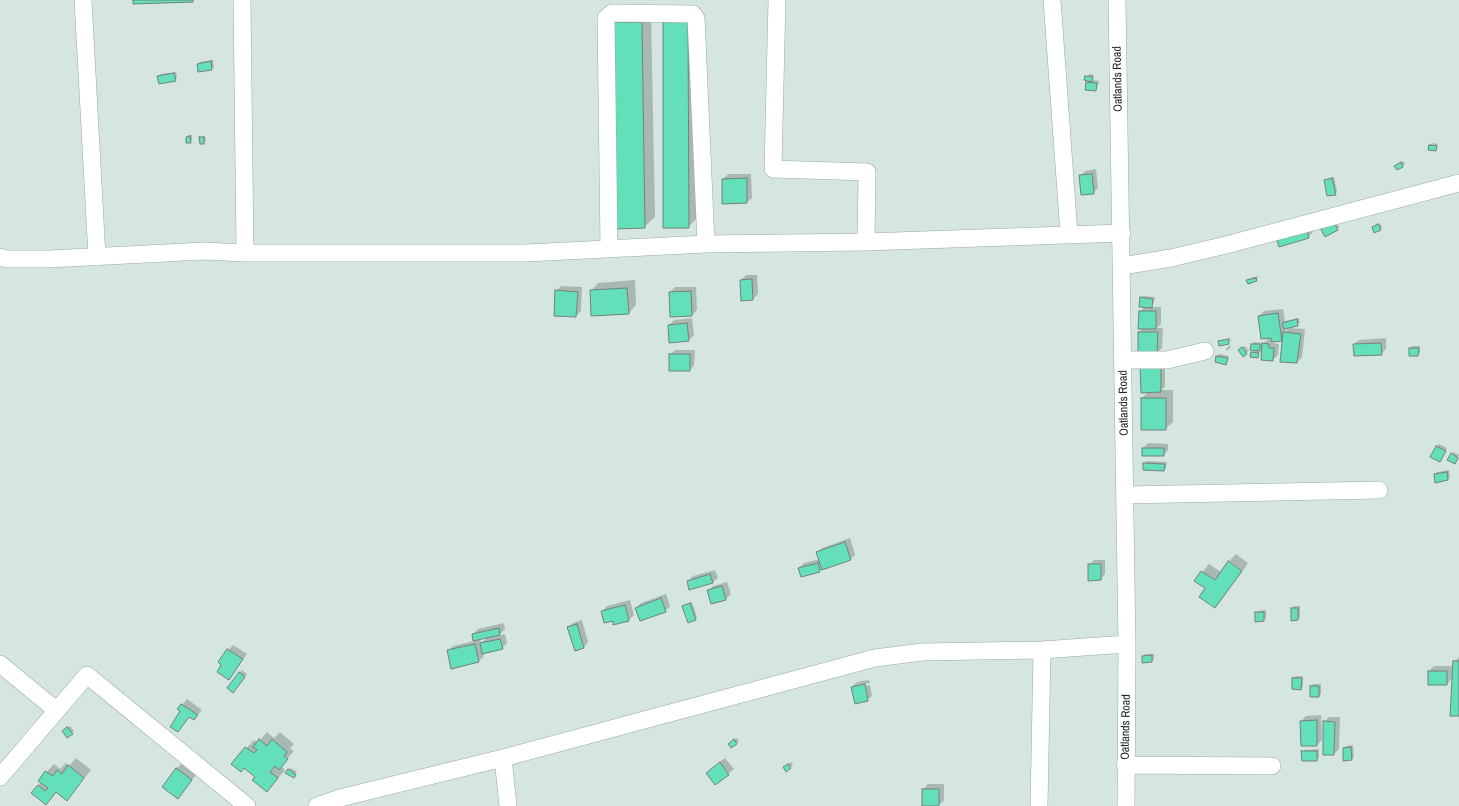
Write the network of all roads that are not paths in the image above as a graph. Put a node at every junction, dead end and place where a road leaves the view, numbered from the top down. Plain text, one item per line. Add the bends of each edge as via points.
1 (83, 0) edge
2 (242, 0) edge
3 (777, 0) edge
4 (1052, 0) edge
5 (1117, 0) edge
6 (1459, 183) edge
7 (1122, 233) junction
8 (1069, 234) junction
9 (866, 242) junction
10 (706, 244) junction
11 (609, 248) junction
12 (245, 253) junction
13 (0, 257) edge
14 (97, 257) junction
15 (1122, 266) junction
16 (1205, 351) dead end
17 (1123, 360) junction
18 (1380, 490) dead end
19 (1125, 495) junction
20 (1127, 644) junction
21 (1042, 650) junction
22 (0, 664) edge
23 (56, 710) junction
24 (503, 758) junction
25 (1125, 765) junction
26 (1272, 766) dead end
27 (0, 777) edge
28 (247, 806) edge
29 (317, 806) edge
30 (508, 806) edge
31 (1039, 806) edge
32 (1126, 806) edge

1 - 14 street
2 - 12 street
3 - 9 street via 773,169 867,172
4 - 8 street
5 - 7 street, Oatlands Road
6 - 15 street via 1219,247
7 - 8 street
7 - 15 street, Oatlands Road
8 - 9 street
9 - 10 street
10 - 11 street
10 - 11 street via 696,18 693,14 612,13 606,18
11 - 12 street via 526,253
12 - 14 street via 204,251
13 - 14 street
15 - 17 street, Oatlands Road
16 - 17 street via 1167,360
17 - 19 street, Oatlands Road
18 - 19 street
19 - 20 street, Oatlands Road
20 - 21 street
20 - 25 street, Oatlands Road
21 - 24 street via 922,652 875,658
21 - 31 street
22 - 23 street
23 - 27 street
23 - 28 street via 87,675
24 - 29 street
24 - 30 street
25 - 26 street
25 - 32 street, Oatlands Road

